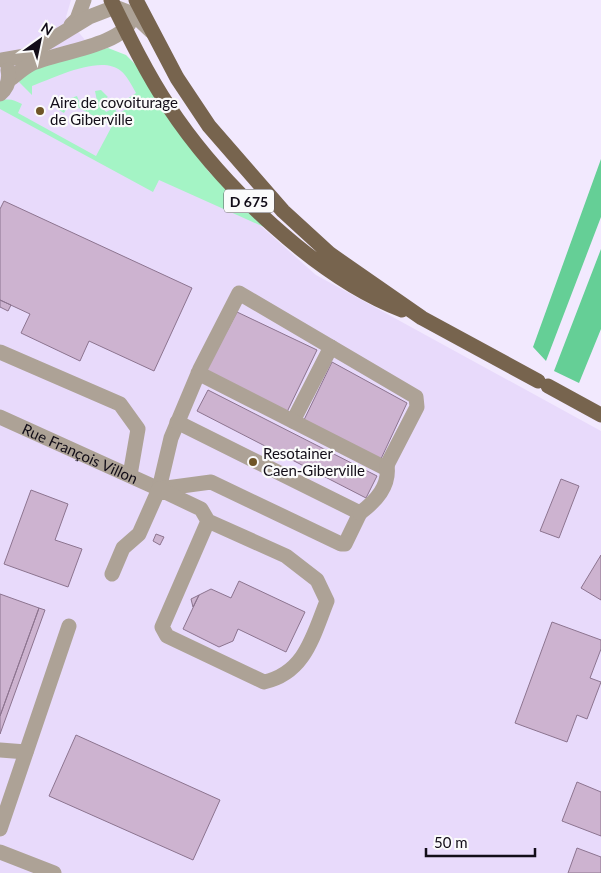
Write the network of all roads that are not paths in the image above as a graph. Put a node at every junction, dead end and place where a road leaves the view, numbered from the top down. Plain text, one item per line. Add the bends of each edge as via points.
1 (84, 0) edge
2 (113, 4) edge
3 (134, 5) edge
4 (126, 30) junction
5 (63, 32) junction
6 (1, 60) edge
7 (9, 80) junction
8 (0, 94) edge
9 (422, 318) junction
10 (331, 347) junction
11 (0, 352) edge
12 (198, 373) junction
13 (601, 415) edge
14 (0, 417) edge
15 (293, 421) junction
16 (177, 422) junction
17 (387, 465) junction
18 (130, 475) junction
19 (159, 489) junction
20 (360, 513) junction
21 (208, 522) junction
22 (112, 574) dead end
23 (69, 626) dead end
24 (0, 750) edge
25 (26, 752) junction
26 (0, 829) edge
27 (0, 852) edge
28 (54, 873) edge

1 - 5 street via 77,19
2 - 3 street
2 - 4 main road, D 675
2 - 5 street
3 - 4 street
3 - 9 main road, D 675 via 209,126 282,211 330,254
4 - 7 street via 104,41 31,64
4 - 9 main road, D 675 via 168,106 189,136 257,209 335,274 378,301
5 - 6 street via 25,56
6 - 7 street
7 - 8 street
9 - 13 main road, D 675
10 - 12 street via 239,293
10 - 15 street
10 - 17 street via 416,397 417,407
11 - 18 street via 120,404 138,429
12 - 15 street
12 - 16 street
14 - 18 street, Rue François Villon
15 - 17 street via 383,466
16 - 19 street
16 - 20 street
17 - 20 street via 389,477 375,502
18 - 19 street, Rue François Villon
19 - 20 street via 211,482 341,544 345,544
19 - 21 street, Rue François Villon via 202,509
19 - 22 street via 139,534 123,548
21 - 21 street via 162,627 167,636 264,682 280,678 304,657 327,601 316,580 286,556
23 - 25 street
24 - 25 street
25 - 26 street
27 - 28 street

